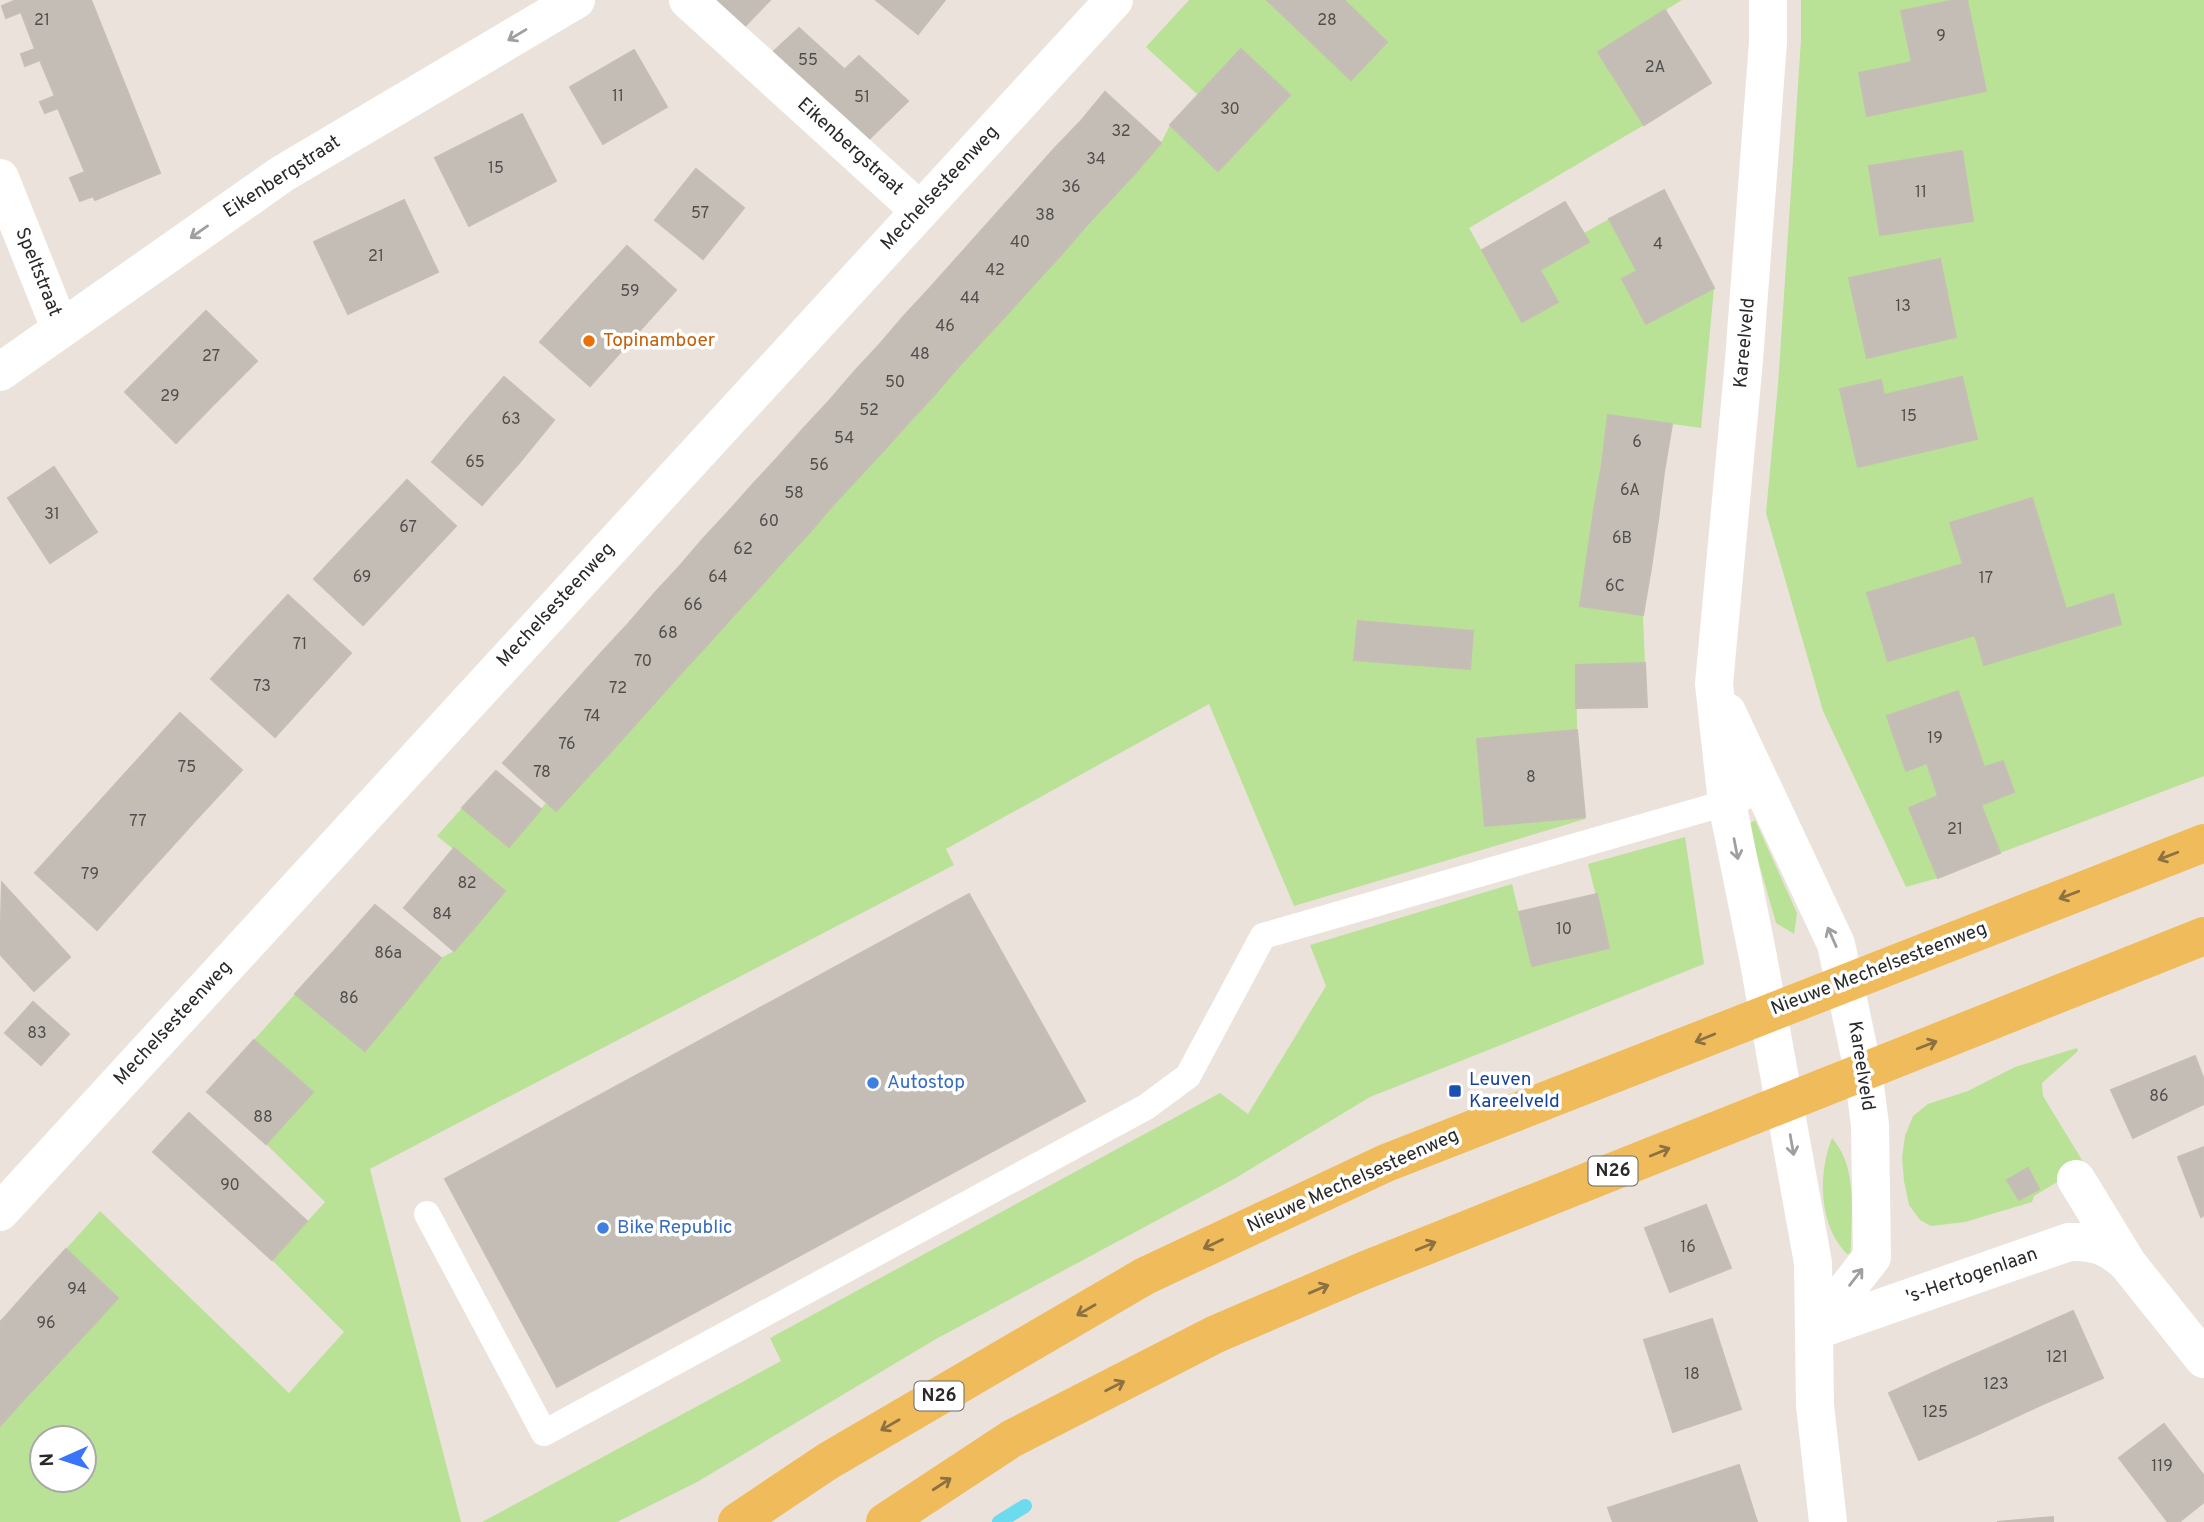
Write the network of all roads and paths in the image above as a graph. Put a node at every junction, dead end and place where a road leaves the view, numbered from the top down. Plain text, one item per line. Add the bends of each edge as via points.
1 (576, 0) edge
2 (688, 0) edge
3 (1114, 0) edge
4 (1768, 0) edge
5 (0, 178) edge
6 (919, 210) junction
7 (60, 328) junction
8 (0, 372) edge
9 (1714, 684) junction
10 (1765, 792) junction
11 (1727, 803) junction
12 (2204, 843) edge
13 (2204, 936) edge
14 (1846, 982) junction
15 (1768, 1012) junction
16 (1863, 1070) junction
17 (1784, 1101) junction
18 (2076, 1179) dead end
19 (0, 1212) edge
20 (427, 1214) dead end
21 (2127, 1263) junction
22 (1814, 1331) junction
23 (2204, 1359) edge
24 (737, 1522) edge
25 (885, 1522) edge
26 (1828, 1522) edge

1 -> 7 street, Eikenbergstraat via 282,174
2 - 6 street, Eikenbergstraat
3 - 6 street, Mechelsesteenweg
4 - 9 street, Kareelveld via 1744,360
5 - 7 street, Speltstraat
6 - 19 street, Mechelsesteenweg
7 - 8 street, Eikenbergstraat
9 - 10 street, Kareelveld
9 - 11 street, Kareelveld
10 - 11 lane
14 -> 10 street, Kareelveld via 1836,944
11 -> 15 street, Kareelveld
11 - 20 lane via 1263,936 1188,1076 1146,1107 544,1433
12 -> 14 main road, Nieuwe Mechelsesteenweg / N26
16 -> 13 main road, N26
14 - 15 main road, Nieuwe Mechelsesteenweg / N26
14 - 16 street, Kareelveld
15 - 17 street, Kareelveld
15 -> 24 main road, Nieuwe Mechelsesteenweg / N26 via 1386,1163 1145,1276 828,1461
16 - 17 main road, N26
22 -> 16 street, Kareelveld via 1872,1257 1870,1125
17 -> 22 street, Kareelveld via 1813,1263
25 -> 17 main road, N26 via 1011,1439 1216,1334
18 - 21 street, 's-Hertogenlaan
21 - 22 street, 's-Hertogenlaan via 2100,1244 2069,1242
21 - 23 street, 's-Hertogenlaan
22 - 26 street, Kareelveld via 1815,1405

